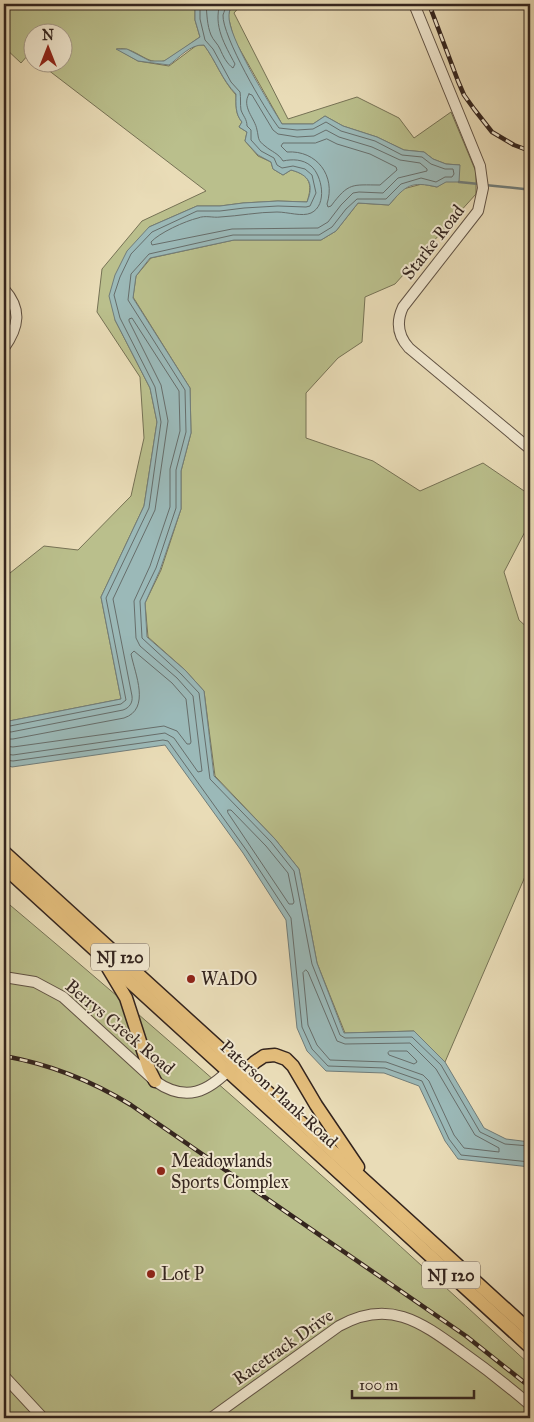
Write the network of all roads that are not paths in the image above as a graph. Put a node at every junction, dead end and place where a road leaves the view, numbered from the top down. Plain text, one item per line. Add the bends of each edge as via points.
1 (414, 4) edge
2 (4, 289) edge
3 (4, 348) edge
4 (530, 449) edge
5 (4, 852) edge
6 (4, 867) edge
7 (98, 952) junction
8 (4, 977) edge
9 (236, 1071) junction
10 (155, 1081) junction
11 (369, 1184) junction
12 (530, 1331) edge
13 (530, 1347) edge
14 (4, 1376) edge
15 (530, 1405) edge
16 (43, 1418) edge
17 (211, 1418) edge

1 - 4 street, Starke Road via 480,166 483,188 478,211 403,307 399,331 409,348
2 - 3 street via 14,304 17,321
5 - 9 main road, Paterson Plank Road / NJ 120
6 - 7 main road, Paterson Plank Road / NJ 120
7 - 9 main road, Paterson Plank Road / NJ 120
7 - 10 main road via 126,998
8 - 10 street, Berrys Creek Road via 35,982 62,997
9 - 10 street, Berrys Creek Road via 192,1093 173,1091
9 - 11 main road, Paterson Plank Road / NJ 120
9 - 11 main road via 269,1055 289,1062
9 - 13 main road, Paterson Plank Road / NJ 120
11 - 12 main road, Paterson Plank Road / NJ 120
14 - 16 street
15 - 17 street, Racetrack Drive via 426,1326 410,1318 382,1314 358,1318 339,1326

